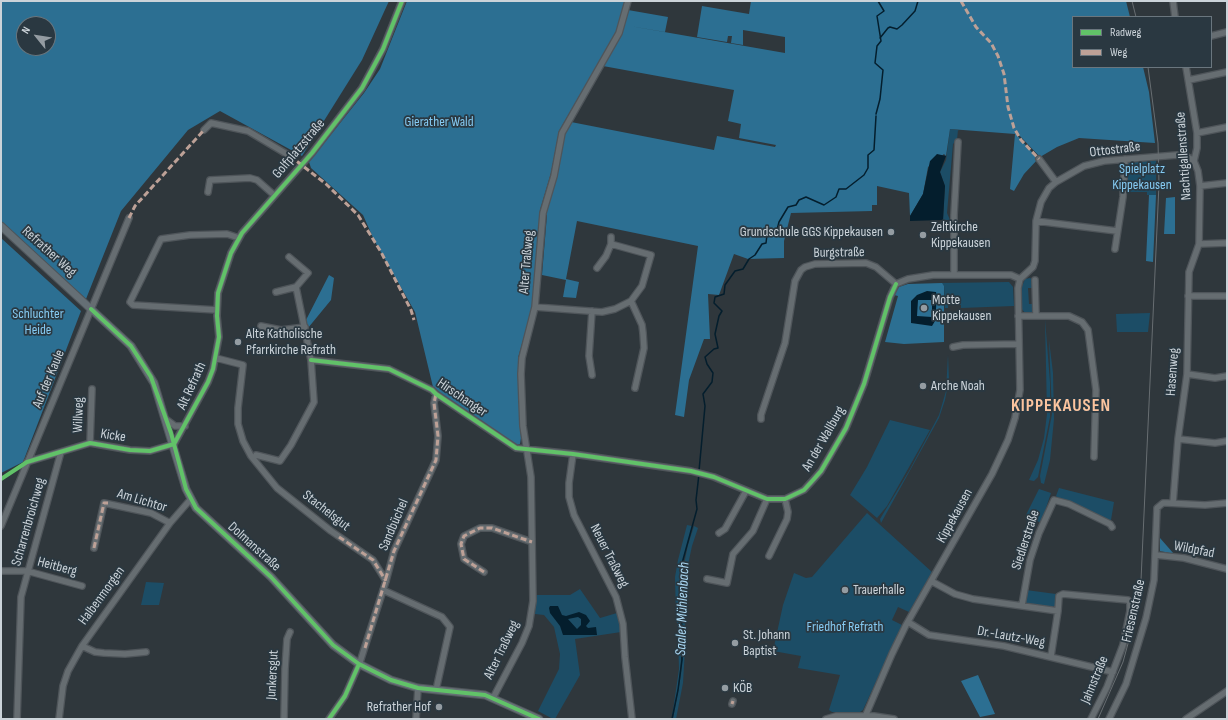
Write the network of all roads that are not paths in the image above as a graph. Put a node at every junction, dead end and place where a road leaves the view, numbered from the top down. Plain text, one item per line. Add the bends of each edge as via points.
1 (402, 1) edge
2 (628, 1) edge
3 (1173, 1) edge
4 (1175, 16) edge
5 (1227, 32) edge
6 (1212, 36) edge
7 (1186, 68) edge
8 (1227, 72) edge
9 (1189, 80) junction
10 (1227, 128) edge
11 (204, 130) dead end
12 (1197, 133) junction
13 (958, 142) dead end
14 (290, 156) dead end
15 (1039, 158) dead end
16 (1124, 159) junction
17 (1194, 161) junction
18 (1056, 182) junction
19 (1227, 182) edge
20 (1200, 186) junction
21 (208, 192) dead end
22 (274, 195) junction
23 (128, 218) dead end
24 (1036, 221) junction
25 (1, 226) edge
26 (1117, 231) junction
27 (611, 237) dead end
28 (238, 238) junction
29 (1227, 243) edge
30 (611, 244) junction
31 (1199, 244) junction
32 (1115, 249) dead end
33 (289, 258) dead end
34 (597, 268) dead end
35 (954, 275) junction
36 (1020, 279) junction
37 (1036, 280) dead end
38 (896, 284) junction
39 (296, 287) junction
40 (276, 292) dead end
41 (1188, 296) junction
42 (1227, 296) edge
43 (80, 298) joint
44 (631, 302) junction
45 (535, 307) junction
46 (91, 309) junction
47 (217, 310) junction
48 (592, 311) junction
49 (1036, 315) junction
50 (1018, 316) junction
51 (260, 326) dead end
52 (305, 327) junction
53 (1019, 344) junction
54 (953, 347) dead end
55 (216, 358) junction
56 (312, 360) junction
57 (1187, 374) junction
58 (592, 375) dead end
59 (1227, 376) edge
60 (635, 388) dead end
61 (92, 389) dead end
62 (436, 394) junction
63 (761, 419) dead end
64 (167, 420) junction
65 (185, 426) junction
66 (1178, 439) junction
67 (1227, 441) edge
68 (90, 443) junction
69 (174, 444) junction
70 (526, 449) junction
71 (61, 452) junction
72 (573, 454) junction
73 (254, 456) junction
74 (1094, 457) dead end
75 (27, 462) junction
76 (746, 491) junction
77 (767, 499) junction
78 (785, 499) junction
79 (190, 500) junction
80 (1173, 503) junction
81 (1227, 503) edge
82 (170, 523) junction
83 (1, 526) edge
84 (1112, 527) dead end
85 (719, 534) dead end
86 (532, 542) junction
87 (94, 548) dead end
88 (1156, 555) junction
89 (769, 556) dead end
90 (1227, 569) edge
91 (27, 571) junction
92 (1, 572) edge
93 (484, 572) dead end
94 (707, 579) dead end
95 (386, 581) junction
96 (932, 581) junction
97 (82, 586) dead end
98 (383, 590) junction
99 (1022, 605) junction
100 (1058, 611) junction
101 (908, 622) junction
102 (290, 632) dead end
103 (82, 646) junction
104 (146, 652) dead end
105 (1051, 656) junction
106 (359, 664) junction
107 (1113, 672) junction
108 (418, 688) junction
109 (436, 690) junction
110 (1227, 691) edge
111 (493, 698) junction
112 (865, 717) edge
113 (17, 719) edge
114 (59, 719) edge
115 (284, 719) edge
116 (329, 719) edge
117 (416, 719) edge
118 (539, 719) edge
119 (632, 719) edge
120 (826, 719) edge
121 (894, 719) edge
122 (1091, 719) edge
123 (1109, 719) edge
124 (1186, 719) edge

1 - 22 street, Golfplatzstraße via 383,49 362,88 312,153
2 - 45 street, Alter Traßweg via 619,33 562,133 554,176 543,213
3 - 4 street
5 - 6 street
7 - 9 street, Nachtigallenstraße
8 - 9 street
9 - 12 street, Nachtigallenstraße
10 - 12 street
11 - 14 street via 211,123 248,131
12 - 17 street, Nachtigallenstraße via 1198,148
13 - 35 street
15 - 18 street
16 - 17 street, Ottostraße via 1177,155 1186,156
16 - 18 street, Ottostraße via 1104,160 1084,166
16 - 26 street via 1124,190
17 - 20 street, Nachtigallenstraße
18 - 24 street, Ottostraße via 1044,194
19 - 20 street
20 - 31 street, Nachtigallenstraße
21 - 22 street via 210,180 250,178 257,180
22 - 28 street, Golfplatzstraße
23 - 46 street, Auf der Kaule
24 - 26 street
24 - 36 street, Ottostraße via 1035,261 1033,267
25 - 43 main road, Refrather Weg
26 - 32 street
27 - 30 street
28 - 47 street, Golfplatzstraße via 220,283
28 - 47 street via 227,234 161,239 130,302 133,306
29 - 31 street
30 - 34 street
30 - 44 street via 651,255 642,286
31 - 41 street, Hasenweg via 1189,272
33 - 39 street via 308,273
35 - 36 street via 1011,275
35 - 38 street via 908,278
36 - 50 street, Kippekausen
37 - 49 street
38 - 63 street, Burgstraße via 876,267 866,263 815,264 801,270 793,286 783,350
38 - 78 street, An der Wallburg via 864,384 846,428 821,471 804,490
39 - 40 street
39 - 52 street
41 - 42 street
41 - 57 street, Hasenweg
43 - 46 main road, Dolmanstraße
44 - 48 street via 602,312
44 - 60 street via 642,325 644,348
45 - 48 street
45 - 70 street, Alter Traßweg via 520,374
46 - 64 main road, Dolmanstraße via 131,346 142,361 154,383
46 - 75 street, Auf der Kaule
47 - 55 street, Alt Refrath via 219,337
48 - 58 street via 589,356
49 - 50 street
49 - 74 street via 1069,316 1082,322 1088,330 1096,390
50 - 53 street, Kippekausen
51 - 52 street via 281,330
52 - 56 street
53 - 54 street
53 - 96 street, Kippekausen via 1020,390 1008,440
55 - 65 street, Alt Refrath via 208,382
55 - 73 street, Stachelsgut via 243,365 238,424 248,452
56 - 62 street, Hirschanger via 389,369 426,386
56 - 73 street via 314,402 291,446 280,461
57 - 59 street via 1215,378
57 - 66 street, Hasenweg
61 - 68 street, Willweg
62 - 70 street, Hirschanger via 516,448
62 - 95 street, Sandbüchel via 436,460 394,551
64 - 65 street via 175,426
64 - 69 main road, Dolmanstraße
65 - 69 street, Alt Refrath
66 - 67 street via 1215,443
66 - 80 street, Hasenweg
68 - 69 street, Kicke via 150,451
68 - 71 street, Kicke
69 - 79 main road, Dolmanstraße
70 - 72 street, An der Wallburg
70 - 86 street, Alter Traßweg via 531,477
71 - 75 street, Kicke
71 - 91 street, Scharrenbroichweg
72 - 76 street, An der Wallburg via 703,474
72 - 119 street, Neuer Traßweg via 568,483 569,497 574,515 616,597 623,624
73 - 95 street, Stachelsgut via 277,488 373,560
75 - 83 street, Auf der Kaule
76 - 77 street, An der Wallburg
76 - 85 street via 725,529
77 - 78 street, An der Wallburg
77 - 94 street via 753,531 733,554 727,583
78 - 89 street via 787,519
79 - 82 street, Halbenmorgen
79 - 106 main road, Dolmanstraße via 203,516 271,577 333,645
80 - 81 street
80 - 88 street, Friesenstraße via 1163,503 1156,512
82 - 87 street, Am Lichtor via 151,513 104,503
82 - 103 street, Halbenmorgen
84 - 99 street, Siedlerstraße via 1069,504 1054,500 1030,560
86 - 93 street via 492,528 480,528 464,536 461,544 464,559
86 - 111 street, Alter Traßweg via 534,601 530,619 522,643
88 - 90 street, Wildpfad via 1184,558
88 - 123 street, Friesenstraße via 1146,618 1126,684
91 - 92 street, Heitberg
91 - 97 street, Heitberg
91 - 113 street, Scharrenbroichweg via 21,597
95 - 98 street, Sandbüchel
96 - 99 street via 955,594 973,599
96 - 101 street, Kippekausen
98 - 106 street, Sandbüchel
98 - 109 street via 442,617 450,627
99 - 100 street
100 - 105 street
100 - 107 street, Jahnstraße via 1059,596 1063,594 1125,599 1130,603 1123,645
101 - 105 street, Dr.-Lautz-Weg via 929,635
101 - 112 street, Kippekausen
102 - 115 street, Junkersgut via 285,669
103 - 104 street via 104,653
103 - 114 street, Halbenmorgen via 63,686
105 - 107 street, Dr.-Lautz-Weg
106 - 108 main road, Dolmanstraße via 391,680
106 - 116 street, Sandbüchel via 345,696
107 - 122 street, Jahnstraße
108 - 109 main road, Dolmanstraße
108 - 117 street
109 - 111 main road, Dolmanstraße via 476,693
110 - 124 street
111 - 118 main road, Dolmanstraße
112 - 120 street via 844,716
112 - 121 street

